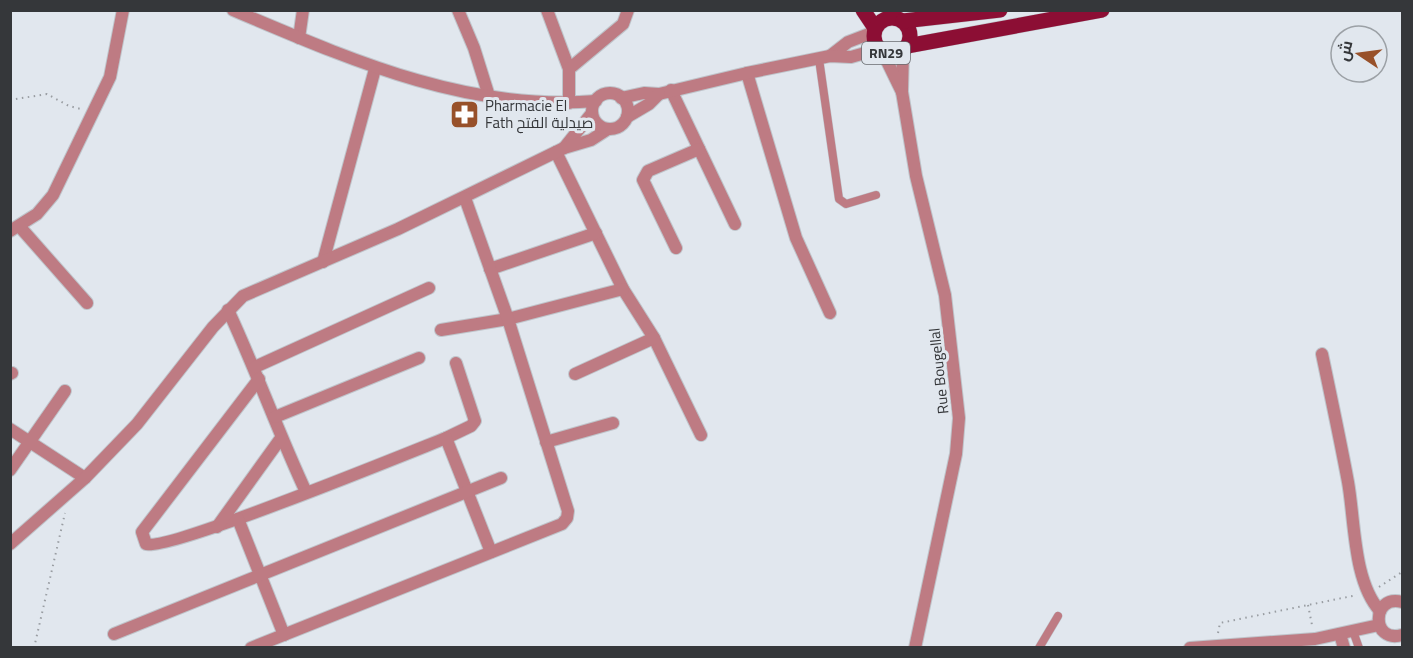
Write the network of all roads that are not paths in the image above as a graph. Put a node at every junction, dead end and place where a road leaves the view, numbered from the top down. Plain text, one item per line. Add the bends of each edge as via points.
1 (123, 10) edge
2 (233, 10) edge
3 (303, 10) edge
4 (458, 10) edge
5 (547, 10) edge
6 (628, 10) edge
7 (863, 10) edge
8 (1000, 10) edge
9 (1102, 10) edge
10 (893, 16) edge
11 (874, 30) junction
12 (299, 38) junction
13 (905, 48) junction
14 (881, 51) junction
15 (825, 58) junction
16 (375, 69) junction
17 (568, 69) junction
18 (747, 73) junction
19 (665, 92) junction
20 (902, 92) junction
21 (489, 96) junction
22 (621, 98) junction
23 (569, 103) junction
24 (594, 107) junction
25 (627, 117) junction
26 (608, 129) junction
27 (699, 149) junction
28 (560, 150) junction
29 (876, 195) dead end
30 (465, 198) junction
31 (735, 224) dead end
32 (15, 229) edge
33 (596, 233) junction
34 (676, 248) dead end
35 (323, 262) junction
36 (490, 269) junction
37 (429, 288) dead end
38 (623, 289) junction
39 (87, 303) dead end
40 (228, 309) junction
41 (830, 313) dead end
42 (508, 319) junction
43 (441, 330) dead end
44 (654, 338) junction
45 (1322, 354) dead end
46 (419, 358) dead end
47 (456, 363) dead end
48 (257, 373) junction
49 (576, 374) dead end
50 (65, 391) dead end
51 (274, 417) junction
52 (613, 423) dead end
53 (10, 429) edge
54 (700, 435) dead end
55 (281, 438) junction
56 (446, 438) junction
57 (546, 442) junction
58 (30, 444) junction
59 (10, 470) edge
60 (85, 478) junction
61 (501, 478) dead end
62 (306, 492) junction
63 (466, 492) junction
64 (238, 519) junction
65 (217, 527) junction
66 (12, 542) edge
67 (491, 552) junction
68 (260, 576) junction
69 (1402, 602) edge
70 (1380, 611) junction
71 (1058, 616) dead end
72 (1379, 625) junction
73 (1353, 631) junction
74 (114, 634) dead end
75 (1340, 634) junction
76 (284, 635) junction
77 (1402, 635) edge
78 (251, 648) edge
79 (915, 648) edge
80 (1039, 648) edge
81 (1190, 648) edge
82 (1344, 648) edge
83 (1359, 648) edge

1 - 32 street via 110,77 53,195 37,214
2 - 12 street
3 - 12 street
4 - 21 street
5 - 17 street
6 - 17 street via 623,24
7 - 11 main road, RN29
8 - 10 main road, RN29
9 - 13 main road, RN29
10 - 11 main road, RN29
10 - 13 main road, RN29 via 910,33
11 - 14 main road, RN29 via 875,44
11 - 15 street
12 - 16 street
13 - 14 main road, RN29 via 890,54
13 - 20 street, Rue Bougellal
14 - 15 street
14 - 20 street, Rue Bougellal
15 - 18 street
15 - 29 lane via 839,199 846,204
16 - 21 street
16 - 35 street
17 - 23 street
18 - 19 street
18 - 41 street via 796,238
19 - 22 street
19 - 25 street
19 - 27 street
20 - 79 street, Rue Bougellal via 918,186 945,295 959,397 956,454
21 - 23 street
22 - 24 street via 611,94
22 - 25 street via 626,103
23 - 24 street
24 - 26 street via 597,124
24 - 28 street
25 - 26 street via 619,126
26 - 28 street via 591,140
27 - 31 street
27 - 34 street via 648,171 643,180
28 - 30 street
28 - 33 street
30 - 35 street
30 - 36 street
32 - 39 street
33 - 36 street
33 - 38 street
35 - 40 street via 243,296
36 - 42 street
37 - 48 street
38 - 42 street
38 - 44 street
40 - 48 street
40 - 60 street via 137,424
42 - 43 street
42 - 57 street
44 - 49 street
44 - 54 street
45 - 70 street via 1367,593
46 - 51 street
47 - 56 street via 475,421
48 - 51 street
48 - 65 street via 142,532 143,541 152,546
50 - 58 street
51 - 55 street
52 - 57 street
53 - 58 street
55 - 62 street
55 - 65 street
56 - 62 street
56 - 63 street
57 - 67 street via 567,518 562,524
58 - 59 street
58 - 60 street
60 - 66 street
61 - 63 street
62 - 64 street
63 - 67 street
63 - 68 street
64 - 65 street
64 - 68 street
67 - 76 street
68 - 74 street
68 - 76 street
69 - 70 street via 1390,602
70 - 72 street
71 - 80 lane
72 - 73 street
72 - 77 street via 1388,635
73 - 75 street
73 - 83 lane
75 - 81 street
75 - 82 street
76 - 78 street

